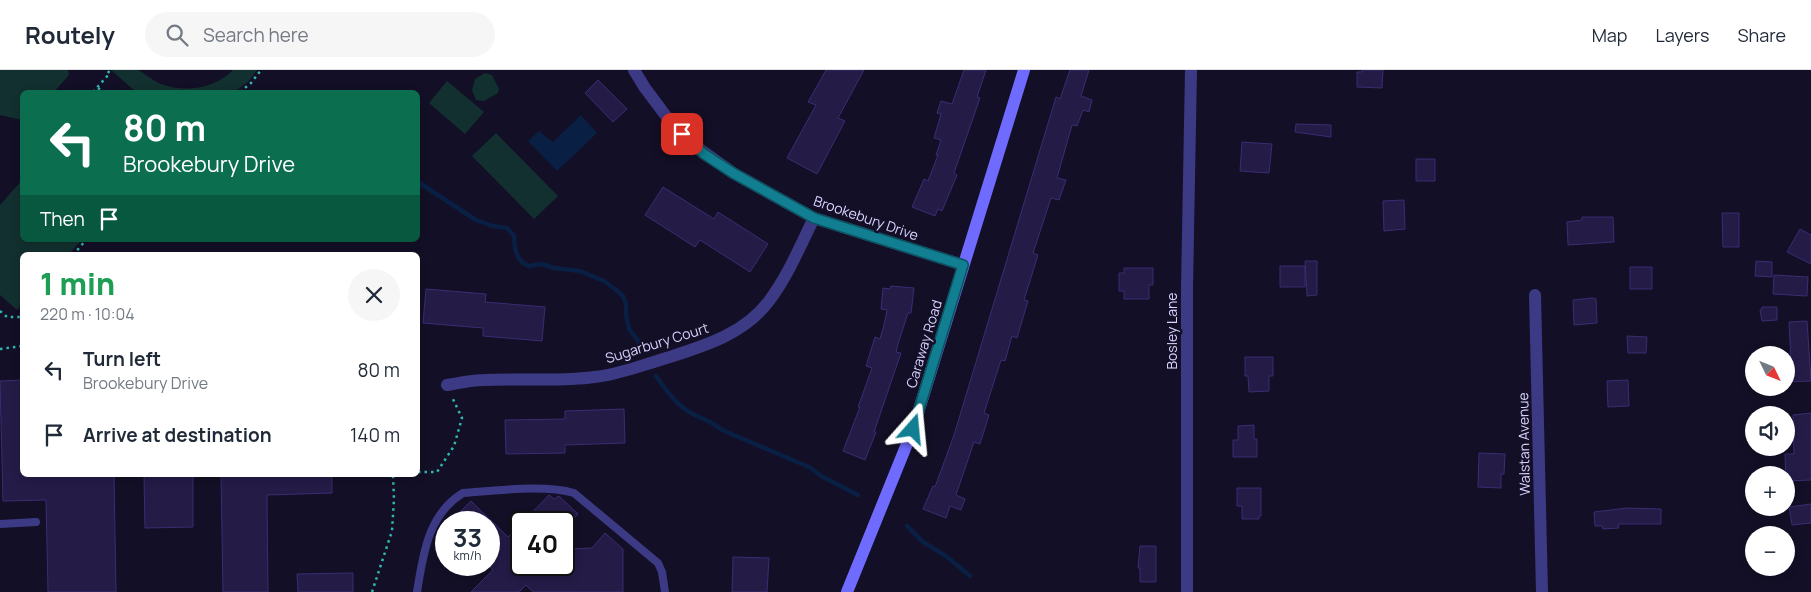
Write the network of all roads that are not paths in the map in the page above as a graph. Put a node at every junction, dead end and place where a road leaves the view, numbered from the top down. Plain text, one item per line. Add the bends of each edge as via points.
1 (634, 70) edge
2 (1024, 70) edge
3 (1191, 70) edge
4 (814, 218) junction
5 (963, 265) junction
6 (1535, 295) dead end
7 (447, 385) road end
8 (36, 522) dead end
9 (0, 524) edge
10 (417, 592) edge
11 (665, 592) edge
12 (847, 592) edge
13 (1187, 592) edge
14 (1542, 592) edge

1 - 4 street, Brookebury Drive via 672,124 691,143 733,173
2 - 5 street, Caraway Road
3 - 13 street, Bosley Lane
4 - 5 street, Brookebury Drive
4 - 7 street, Sugarbury Court via 769,301 742,327 725,337 595,378 483,380
5 - 12 street, Caraway Road via 913,429
6 - 14 street, Walstan Avenue
8 - 9 lane
10 - 11 lane via 432,525 446,506 463,493 508,490 574,493 658,563

